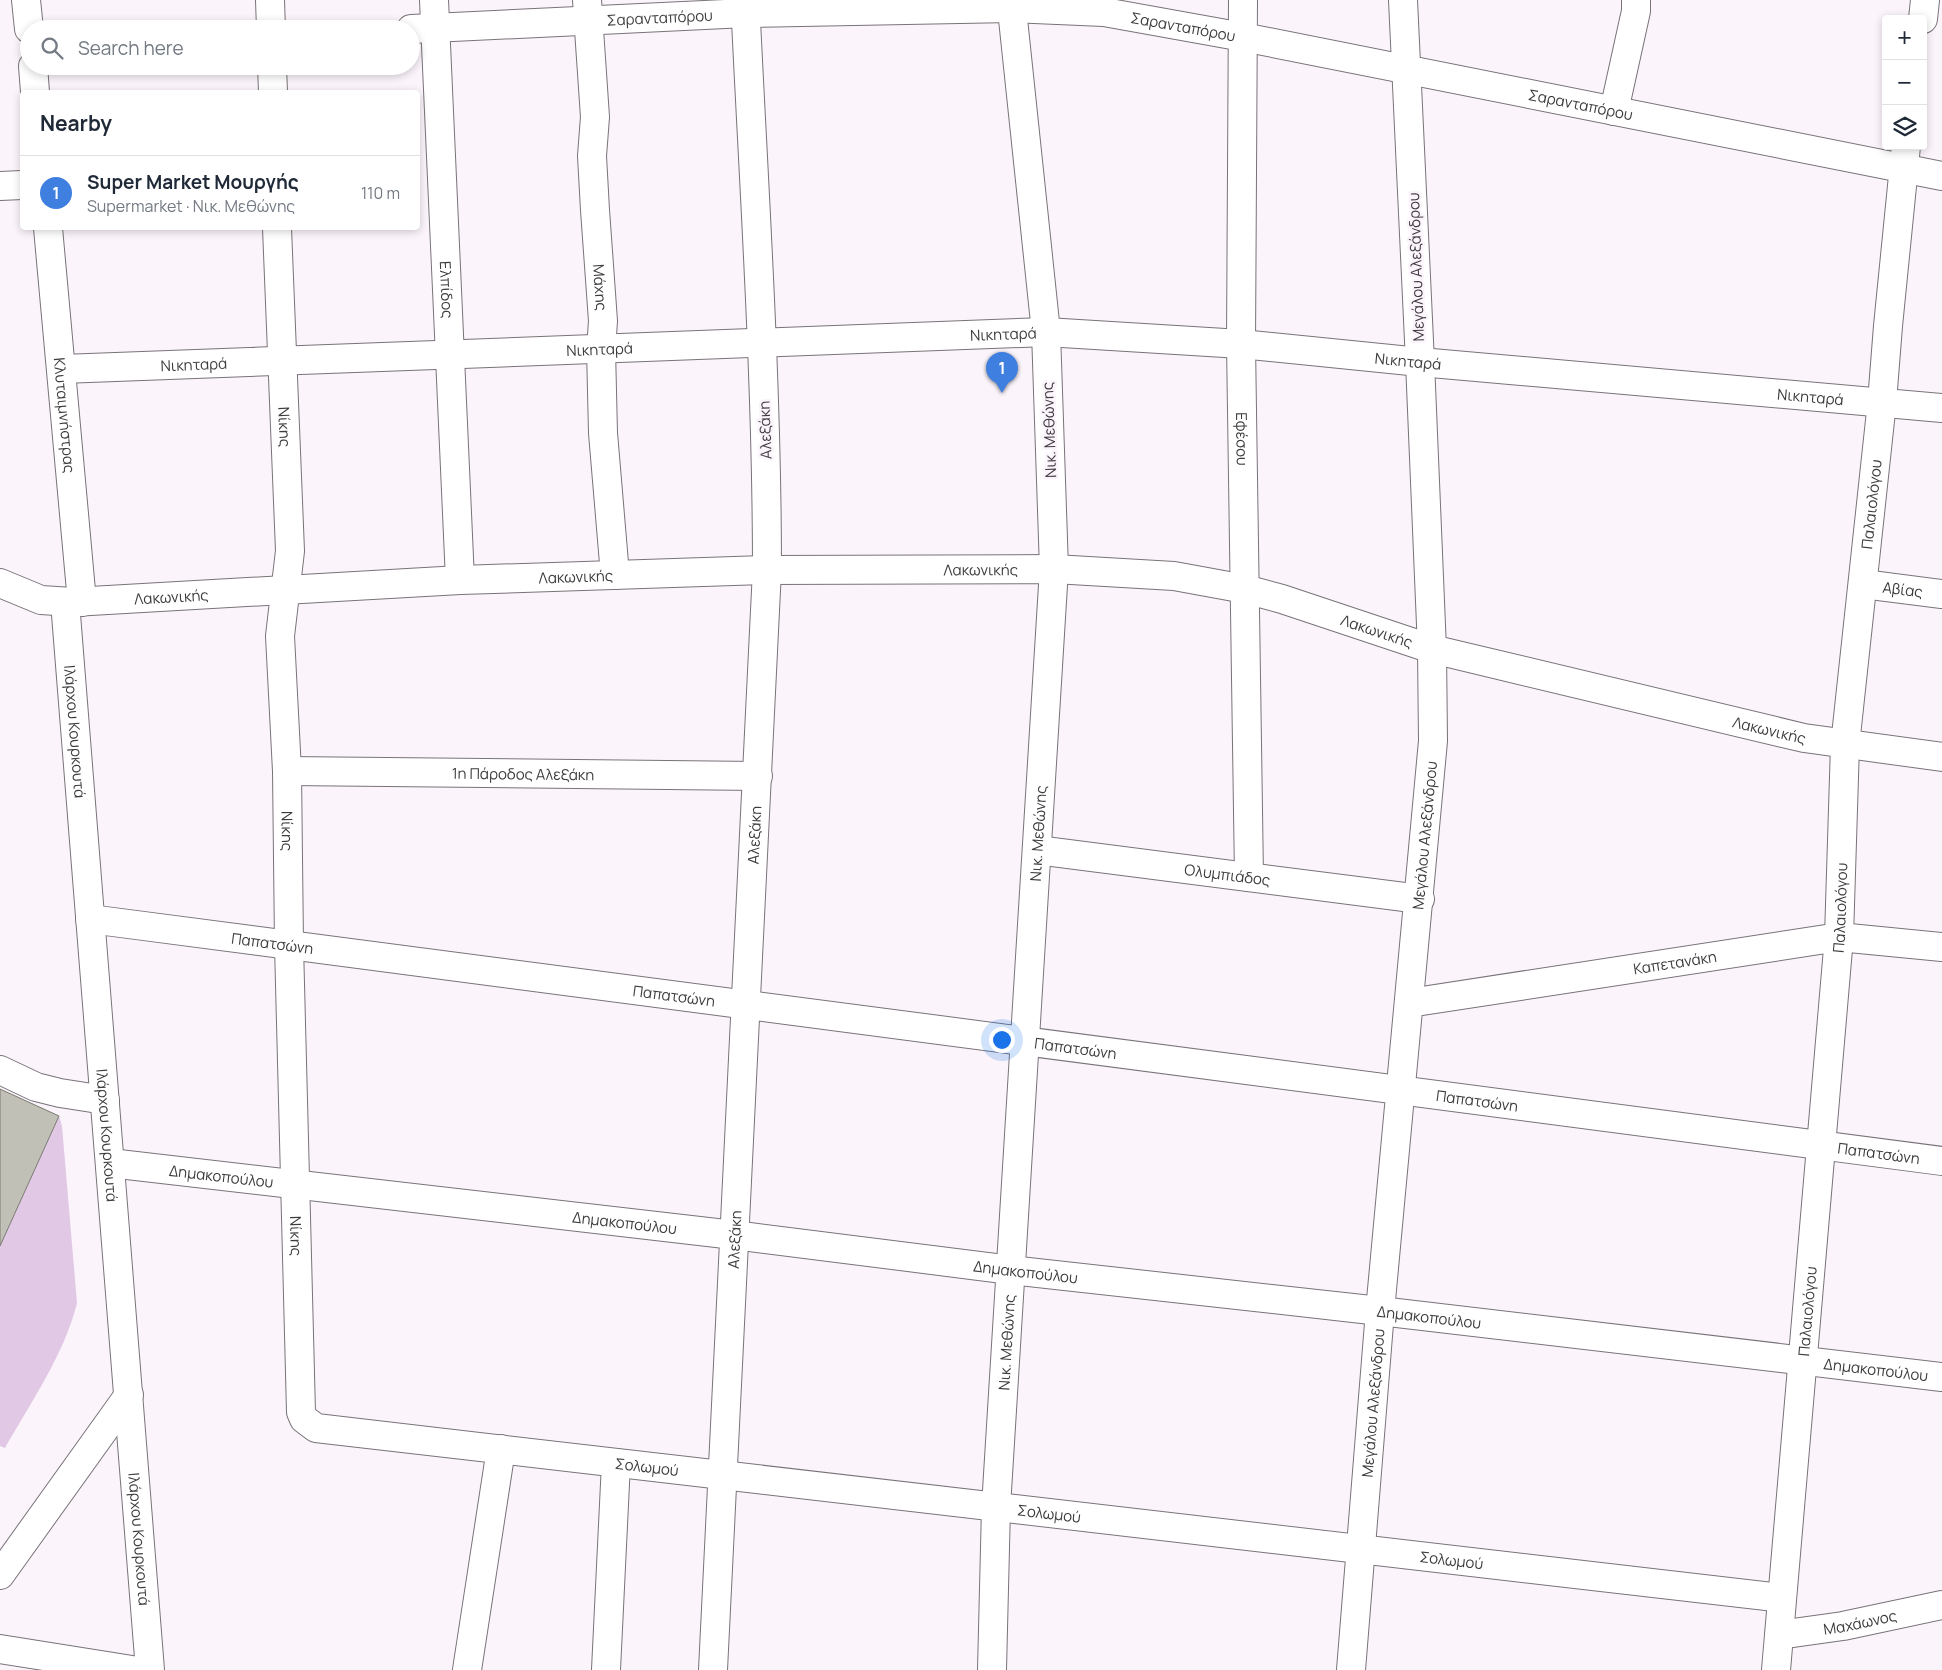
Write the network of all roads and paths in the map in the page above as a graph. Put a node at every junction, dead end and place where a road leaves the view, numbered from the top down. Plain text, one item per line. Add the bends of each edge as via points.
1 (26, 0) edge
2 (270, 0) edge
3 (434, 0) edge
4 (1243, 0) edge
5 (1403, 0) edge
6 (1636, 0) edge
7 (1925, 0) edge
8 (1011, 4) edge
9 (745, 6) edge
10 (587, 10) edge
11 (1923, 15) edge
12 (28, 20) edge
13 (271, 20) edge
14 (423, 28) edge
15 (1243, 37) junction
16 (1408, 71) junction
17 (34, 75) edge
18 (272, 75) edge
19 (35, 90) edge
20 (273, 90) edge
21 (1614, 111) junction
22 (1904, 158) edge
23 (1942, 176) edge
24 (20, 185) edge
25 (0, 186) edge
26 (48, 230) edge
27 (277, 230) edge
28 (1046, 332) junction
29 (762, 342) junction
30 (1241, 344) junction
31 (601, 349) junction
32 (450, 354) junction
33 (282, 360) junction
34 (1420, 362) junction
35 (62, 368) junction
36 (1882, 402) junction
37 (1942, 408) edge
38 (1054, 569) junction
39 (768, 570) junction
40 (615, 575) junction
41 (460, 580) junction
42 (0, 583) edge
43 (1863, 584) junction
44 (1244, 589) junction
45 (284, 592) junction
46 (1942, 594) edge
47 (74, 602) junction
48 (1432, 650) junction
49 (1845, 745) junction
50 (1942, 757) edge
51 (287, 771) junction
52 (758, 776) junction
53 (1037, 850) junction
54 (1249, 877) junction
55 (1420, 898) junction
56 (90, 918) junction
57 (1839, 936) junction
58 (289, 945) junction
59 (1942, 947) edge
60 (1409, 1003) junction
61 (746, 1005) junction
62 (1024, 1041) junction
63 (0, 1070) edge
64 (1400, 1090) junction
65 (105, 1100) junction
66 (1822, 1146) junction
67 (1942, 1161) edge
68 (110, 1163) junction
69 (296, 1184) junction
70 (734, 1235) junction
71 (1011, 1270) junction
72 (1380, 1311) junction
73 (1803, 1361) junction
74 (1942, 1377) edge
75 (128, 1395) junction
76 (316, 1428) joint
77 (500, 1450) junction
78 (616, 1463) junction
79 (722, 1475) junction
80 (996, 1507) junction
81 (1360, 1549) junction
82 (0, 1575) edge
83 (1782, 1598) junction
84 (1942, 1605) edge
85 (1779, 1635) junction
86 (0, 1648) edge
87 (132, 1670) edge
88 (150, 1670) edge
89 (467, 1670) edge
90 (606, 1670) edge
91 (713, 1670) edge
92 (992, 1670) edge
93 (1351, 1670) edge
94 (1776, 1670) edge

1 - 12 street
2 - 13 street
3 - 14 street, Ελπίδος
4 - 15 street, Εφέσου
5 - 16 street, Μεγάλου Αλεξάνδρου
6 - 21 street
7 - 11 street
8 - 9 street, Σαρανταπόρου
8 - 15 street, Σαρανταπόρου via 1104,12
8 - 28 street, Νικ. Μεθώνης
9 - 10 street, Σαρανταπόρου
9 - 29 street, Αλεξάκη
10 - 14 street, Σαρανταπόρου
10 - 31 street, Μάχης via 595,117 592,156 603,322
14 - 32 street, Ελπίδος
15 - 16 street, Σαρανταπόρου
15 - 30 street, Εφέσου
16 - 21 street, Σαρανταπόρου
16 - 34 street, Μεγάλου Αλεξάνδρου
17 - 19 street
18 - 20 street
21 - 22 street, Σαρανταπόρου
22 - 23 street, Σαρανταπόρου
22 - 36 street, Παλαιολόγου
24 - 25 street
26 - 35 street, Κλυταιμνήστρας
27 - 33 street, Νίκης
28 - 29 street, Νικηταρά
28 - 30 street, Νικηταρά
28 - 38 street, Νικ. Μεθώνης
29 - 31 street, Νικηταρά
29 - 39 street, Αλεξάκη
30 - 34 street, Νικηταρά
30 - 44 street, Εφέσου
31 - 32 street, Νικηταρά
31 - 40 street, Μάχης via 603,433
32 - 33 street, Νικηταρά
32 - 41 street, Ελπίδος
33 - 35 street, Νικηταρά
33 - 45 street, Νίκης via 290,551
34 - 36 street, Νικηταρά
34 - 48 street, Μεγάλου Αλεξάνδρου
35 - 47 street, Κλυταιμνήστρας
36 - 37 street, Νικηταρά
36 - 43 street, Παλαιολόγου
38 - 39 street, Λακωνικής
38 - 44 street, Λακωνικής via 1174,576
38 - 53 street, Νικ. Μεθώνης
39 - 40 street, Λακωνικής
39 - 52 street, Αλεξάκη
40 - 41 street, Λακωνικής
41 - 45 street, Λακωνικής
42 - 47 street, Λακωνικής via 41,600
43 - 46 street, Αβίας
43 - 49 street, Παλαιολόγου
44 - 48 street, Λακωνικής
44 - 54 street, Εφέσου
45 - 47 street, Λακωνικής
45 - 51 street, Νίκης via 280,636
47 - 56 street, Ιλάρχου Κουρκουτά
48 - 49 street, Λακωνικής
48 - 55 street, Μεγάλου Αλεξάνδρου via 1433,740
49 - 50 street, Λακωνικής
49 - 57 street, Παλαιολόγου
51 - 52 street, 1η Πάροδος Αλεξάκη
51 - 58 street, Νίκης
52 - 61 street, Αλεξάκη
53 - 54 street, Ολυμπιάδος
53 - 62 street, Νικ. Μεθώνης
54 - 55 street, Ολυμπιάδος
55 - 60 street, Μεγάλου Αλεξάνδρου
56 - 58 street, Παπατσώνη
56 - 65 street, Ιλάρχου Κουρκουτά
57 - 59 street, Καπετανάκη
57 - 60 street, Καπετανάκη
57 - 66 street, Παλαιολόγου
58 - 61 street, Παπατσώνη
58 - 69 street, Νίκης
60 - 64 street, Μεγάλου Αλεξάνδρου
61 - 62 street, Παπατσώνη
61 - 70 street, Αλεξάκη
62 - 64 street, Παπατσώνη
62 - 71 street, Νικ. Μεθώνης
63 - 65 street via 36,1087
64 - 66 street, Παπατσώνη
64 - 72 street, Μεγάλου Αλεξάνδρου
65 - 68 street, Ιλάρχου Κουρκουτά
66 - 67 street, Παπατσώνη
66 - 73 street, Παλαιολόγου
68 - 69 street, Δημακοπούλου
68 - 75 street, Ιλάρχου Κουρκουτά
69 - 70 street, Δημακοπούλου
69 - 76 street, Νίκης via 301,1412 304,1419
70 - 71 street, Δημακοπούλου
70 - 79 street, Αλεξάκη
71 - 72 street, Δημακοπούλου
71 - 80 street, Νικ. Μεθώνης
72 - 73 street, Δημακοπούλου
72 - 81 street, Μεγάλου Αλεξάνδρου
73 - 74 street, Δημακοπούλου
73 - 83 street, Παλαιολόγου
75 - 82 street
75 - 88 street, Ιλάρχου Κουρκουτά
76 - 77 street, Σολωμού
77 - 78 street, Σολωμού
77 - 89 street
78 - 79 street, Σολωμού
78 - 90 street
79 - 80 street, Σολωμού
79 - 91 street, Αλεξάκη
80 - 81 street, Σολωμού
80 - 92 street, Νικ. Μεθώνης
81 - 83 street, Σολωμού
81 - 93 street, Μεγάλου Αλεξάνδρου
83 - 85 street, Παλαιολόγου
84 - 85 street, Μαχάωνος via 1843,1626
85 - 94 street, Παλαιολόγου
86 - 87 street

